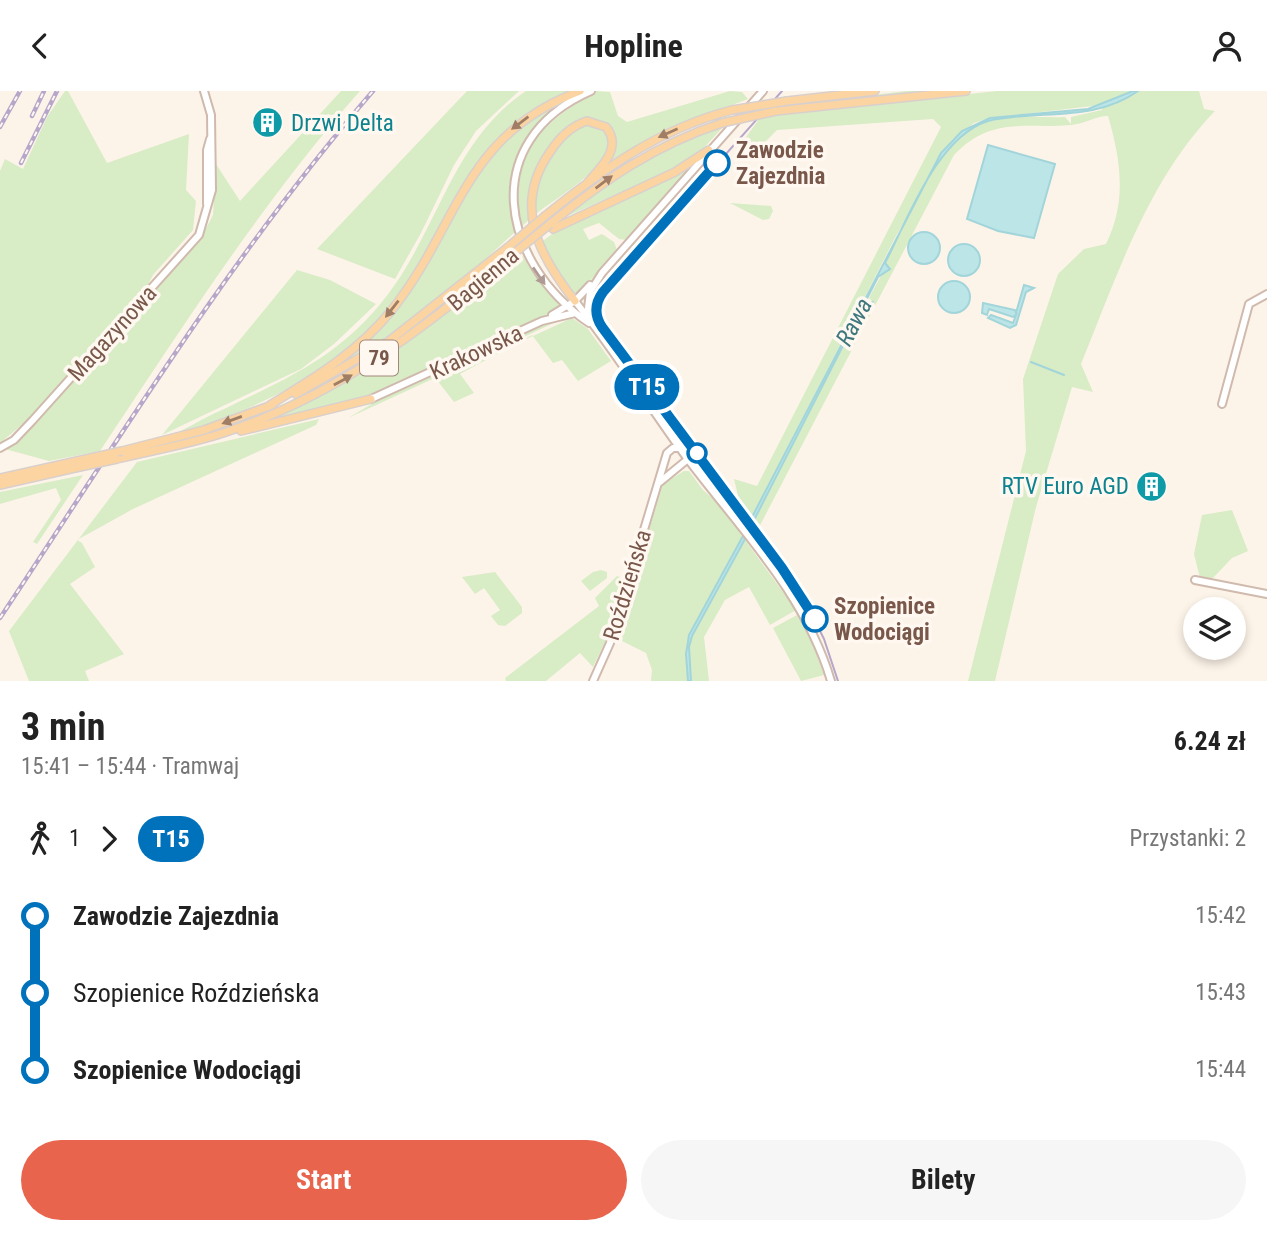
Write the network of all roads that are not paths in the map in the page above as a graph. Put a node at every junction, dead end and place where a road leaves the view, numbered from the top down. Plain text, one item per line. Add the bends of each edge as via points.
1 (204, 91) edge
2 (580, 91) edge
3 (591, 91) edge
4 (763, 91) edge
5 (875, 91) edge
6 (965, 91) edge
7 (709, 150) junction
8 (588, 182) junction
9 (552, 226) junction
10 (523, 242) junction
11 (602, 273) junction
12 (1267, 293) edge
13 (575, 301) junction
14 (566, 307) junction
15 (575, 313) junction
16 (587, 316) junction
17 (542, 321) junction
18 (593, 326) junction
19 (371, 399) joint
20 (1222, 404) dead end
21 (270, 405) junction
22 (226, 432) junction
23 (672, 436) junction
24 (0, 448) edge
25 (680, 448) junction
26 (667, 453) junction
27 (125, 454) junction
28 (688, 459) junction
29 (76, 465) junction
30 (0, 478) edge
31 (0, 485) edge
32 (657, 487) junction
33 (1195, 580) dead end
34 (1267, 594) edge
35 (593, 681) edge
36 (831, 681) edge

1 - 24 street, Magazynowa via 211,136 208,206 202,228 26,428
2 -> 21 main road via 536,111 502,137 478,165 385,318 352,352
3 - 10 street via 553,114 526,150 514,195
4 - 7 street
5 -> 8 main road, Bagienna / 79, bridge via 732,110 656,138
9 -> 6 main road, bridge via 606,180 643,156 722,123 776,111
7 - 9 main road via 675,172
7 - 11 street
8 - 13 main road via 613,145 606,127 594,121 578,124 558,140 542,166 533,195 532,218 541,252
8 - 21 main road, Bagienna / 79, bridge via 390,341
9 - 10 main road, Bagienna, bridge
10 -> 14 street via 545,284
22 -> 10 main road, Bagienna / 79, bridge via 343,381 412,337
11 - 13 street, Krakowska
11 - 16 street via 590,292
12 - 20 street via 1249,304
13 - 14 street, Krakowska
13 - 16 street
14 - 15 street
14 - 17 street, Krakowska
15 - 17 street, Krakowska
15 - 18 street
16 - 18 street
17 - 19 street, Krakowska
18 - 23 street
19 - 22 main road
21 -> 27 main road, Bagienna / 79
22 - 27 main road, Bagienna / 79
23 - 25 street
23 - 26 street, Roździeńska
25 - 26 street
25 - 28 street
26 - 32 street, Roździeńska
27 - 29 main road, Bagienna / 79, bridge
27 - 29 main road, Bagienna / 79, bridge
28 - 32 street, Roździeńska
28 - 36 street via 802,609
29 - 30 main road, Bagienna / 79
29 - 31 main road, Bagienna / 79
32 - 35 street, Roździeńska via 610,643
33 - 34 street

